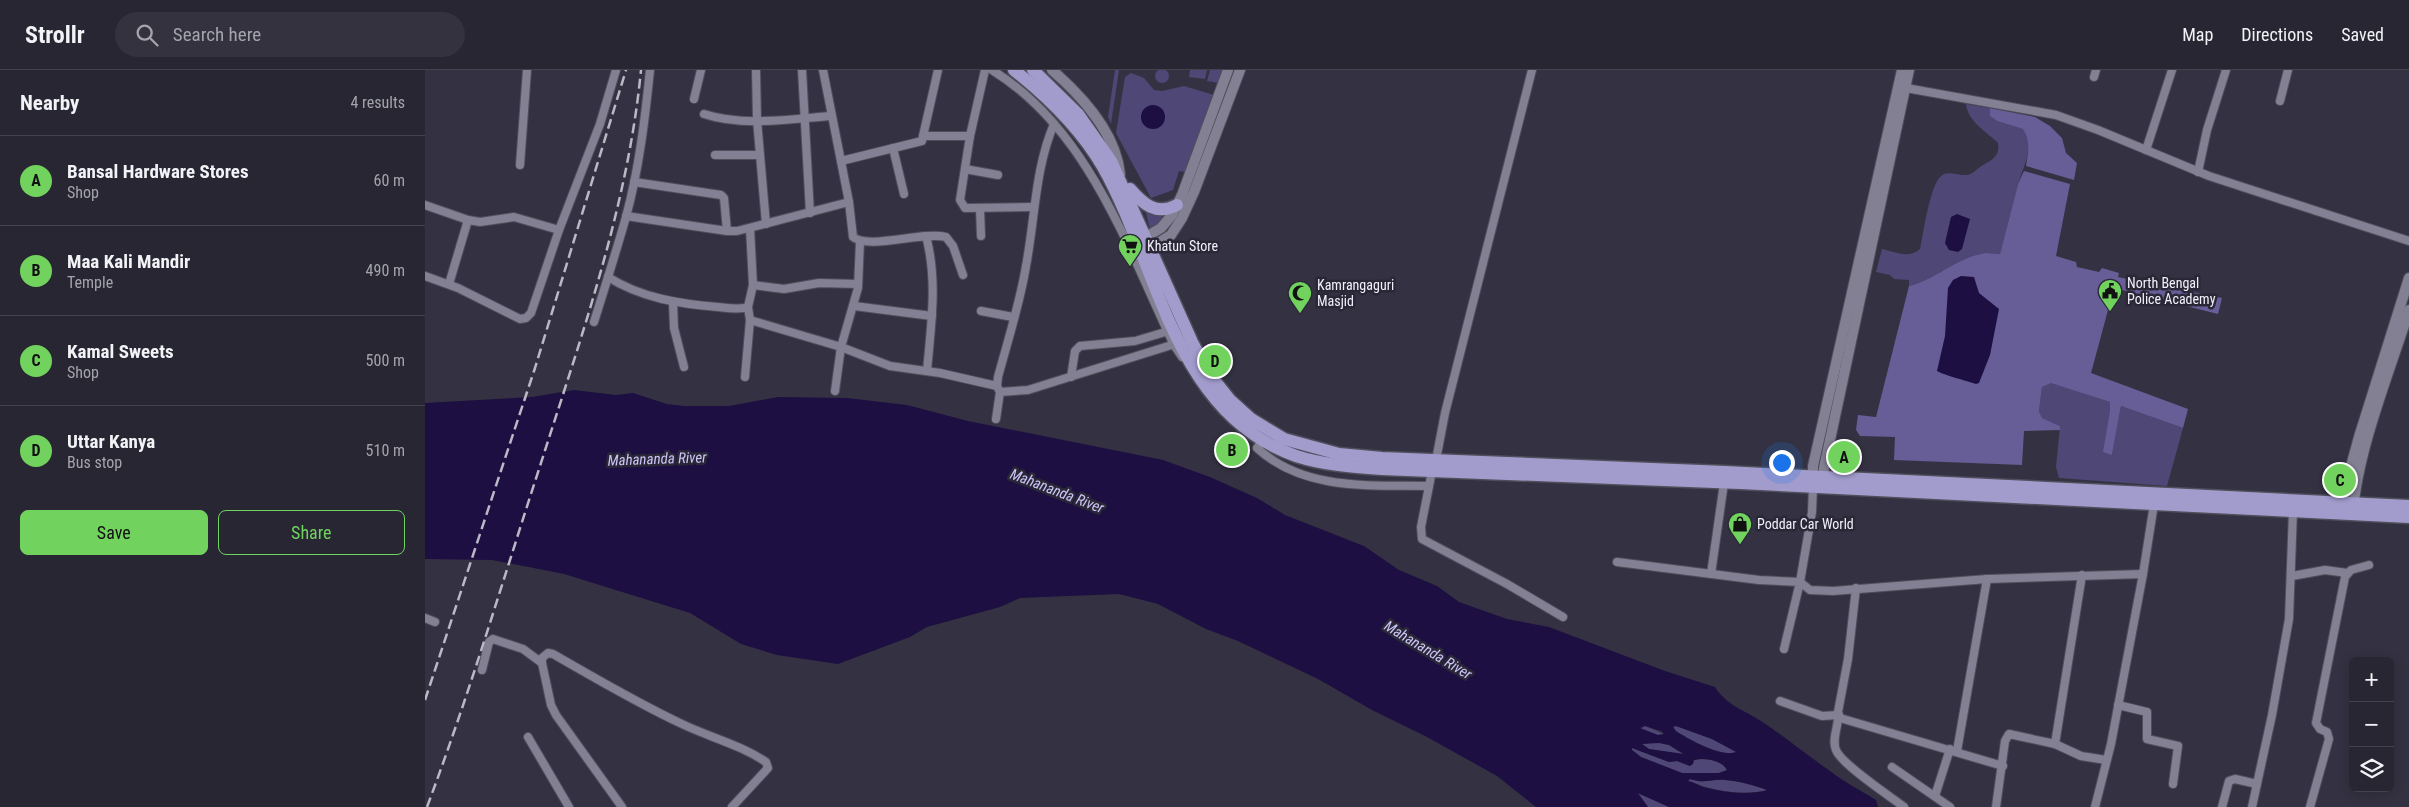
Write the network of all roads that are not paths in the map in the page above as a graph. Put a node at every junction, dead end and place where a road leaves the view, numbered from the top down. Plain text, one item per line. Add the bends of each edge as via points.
1 (527, 70) edge
2 (616, 70) edge
3 (650, 70) edge
4 (701, 70) edge
5 (756, 70) edge
6 (802, 70) edge
7 (823, 70) edge
8 (938, 70) edge
9 (985, 70) edge
10 (992, 70) edge
11 (1014, 70) edge
12 (1033, 70) edge
13 (1052, 70) edge
14 (1228, 70) edge
15 (1240, 70) edge
16 (1533, 70) edge
17 (1902, 70) edge
18 (1909, 70) edge
19 (2172, 70) edge
20 (2226, 70) edge
21 (2288, 70) edge
22 (1905, 88) junction
23 (1226, 94) junction
24 (694, 99) dead end
25 (2280, 101) dead end
26 (704, 114) dead end
27 (831, 116) junction
28 (805, 118) junction
29 (757, 120) junction
30 (1054, 124) junction
31 (923, 136) junction
32 (970, 136) junction
33 (893, 148) junction
34 (2146, 150) junction
35 (715, 155) dead end
36 (760, 155) junction
37 (841, 161) junction
38 (520, 164) dead end
39 (965, 169) junction
40 (2199, 172) junction
41 (998, 175) dead end
42 (1120, 178) junction
43 (634, 182) junction
44 (1189, 190) junction
45 (904, 194) dead end
46 (849, 202) junction
47 (425, 205) edge
48 (1177, 205) junction
49 (1033, 207) junction
50 (980, 209) junction
51 (811, 213) junction
52 (626, 216) junction
53 (468, 220) junction
54 (766, 224) junction
55 (750, 228) junction
56 (559, 230) junction
57 (727, 231) junction
58 (927, 236) junction
59 (981, 236) dead end
60 (860, 241) junction
61 (2409, 241) edge
62 (1142, 247) junction
63 (963, 275) dead end
64 (425, 276) edge
65 (608, 277) junction
66 (2409, 278) edge
67 (449, 284) junction
68 (858, 284) junction
69 (753, 285) junction
70 (673, 303) junction
71 (854, 306) junction
72 (748, 307) junction
73 (2409, 310) edge
74 (981, 311) dead end
75 (932, 316) junction
76 (1013, 317) junction
77 (750, 320) junction
78 (594, 322) dead end
79 (1171, 330) junction
80 (2406, 330) edge
81 (1177, 344) junction
82 (841, 347) junction
83 (684, 366) dead end
84 (927, 371) junction
85 (1071, 377) junction
86 (745, 378) dead end
87 (2381, 383) junction
88 (999, 389) junction
89 (835, 391) dead end
90 (996, 418) dead end
91 (1264, 434) junction
92 (1434, 465) junction
93 (1818, 482) junction
94 (1724, 483) junction
95 (1429, 486) junction
96 (2154, 504) junction
97 (2409, 506) edge
98 (2348, 509) junction
99 (2293, 511) junction
100 (2409, 517) edge
101 (1617, 562) dead end
102 (2369, 564) dead end
103 (2347, 573) junction
104 (1711, 574) junction
105 (2143, 574) junction
106 (2082, 575) junction
107 (2292, 576) junction
108 (1987, 579) junction
109 (1800, 582) junction
110 (1857, 588) junction
111 (1563, 616) dead end
112 (425, 618) edge
113 (435, 622) dead end
114 (1783, 649) dead end
115 (542, 663) junction
116 (482, 670) dead end
117 (1779, 701) dead end
118 (2118, 706) junction
119 (1839, 716) junction
120 (528, 737) dead end
121 (2055, 744) junction
122 (1953, 750) junction
123 (2106, 760) junction
124 (2003, 766) junction
125 (1892, 767) dead end
126 (2173, 784) dead end
127 (2257, 784) junction
128 (1935, 796) junction
129 (569, 807) edge
130 (622, 807) edge
131 (732, 807) edge
132 (1903, 807) edge
133 (1950, 807) edge
134 (1996, 807) edge
135 (2095, 807) edge
136 (2222, 807) edge
137 (2252, 807) edge
138 (2310, 807) edge

1 - 38 street
2 - 56 street via 600,124
3 - 43 street
4 - 24 street
5 - 29 street
6 - 28 street
7 - 27 street
8 - 31 street
9 - 32 street
10 - 30 street via 1014,85
11 - 62 main road via 1052,103 1087,143 1109,179
12 - 42 main road via 1078,114
13 - 42 street via 1093,114 1109,139 1118,160
14 - 23 street
15 - 23 street
16 - 92 street
17 - 93 street via 1817,447
18 - 22 street
19 - 34 street
20 - 40 street via 2207,130
21 - 25 street
22 - 34 street via 2056,115
22 - 93 street
23 - 44 street
26 - 29 street via 723,119
27 - 28 street
27 - 37 street
28 - 29 street
28 - 51 street
29 - 36 street
30 - 49 street
30 - 62 street
31 - 32 street
31 - 33 street via 922,141
32 - 39 street
33 - 37 street
33 - 45 street
34 - 40 street
35 - 36 street
36 - 54 street
37 - 46 street
39 - 41 street
39 - 50 street via 960,200 965,208
40 - 61 street
42 - 48 main road via 1149,207 1163,210
42 - 62 main road
43 - 52 street
43 - 57 street via 721,195 725,198
44 - 48 street
44 - 62 street via 1171,236
46 - 51 street
46 - 60 street via 853,237
47 - 53 street
48 - 62 street via 1167,223
49 - 50 street
49 - 76 street via 1027,264
50 - 59 street
51 - 54 street
52 - 57 street
52 - 65 street
53 - 56 street via 480,222 514,216
53 - 67 street
54 - 55 street
55 - 57 street
55 - 69 street
56 - 67 street via 531,314 526,318 515,317
58 - 60 street
58 - 63 street via 939,236 950,241
58 - 75 street via 934,290
60 - 68 street
62 - 79 main road
62 - 91 main road via 1211,361
64 - 67 street
65 - 70 street via 620,285
65 - 78 street
66 - 87 street
68 - 69 street via 819,283 784,289
68 - 71 street
69 - 72 street
70 - 72 street
70 - 83 street via 673,328
71 - 75 street
71 - 82 street
72 - 77 street
73 - 80 street
74 - 76 street
75 - 84 street
76 - 88 street
77 - 82 street
77 - 86 street
79 - 81 main road
79 - 85 street via 1135,341 1080,346 1075,351
80 - 87 street
81 - 85 street
81 - 91 main road via 1203,384 1229,414
82 - 84 street via 890,366
82 - 89 street
84 - 88 street
85 - 88 street via 1028,390
87 - 98 street via 2347,480
88 - 90 street
91 - 92 main road via 1339,454
91 - 92 main road via 1300,462 1348,474 1405,475
91 - 95 street via 1257,448 1286,468 1316,479 1350,484
92 - 93 main road
92 - 94 main road
92 - 95 street
93 - 94 main road
93 - 96 main road
93 - 98 main road
93 - 109 street
94 - 104 street
95 - 111 street via 1421,527 1422,539
96 - 99 main road
96 - 105 street
97 - 98 main road
98 - 99 main road
98 - 100 main road
99 - 107 street
101 - 104 street
102 - 103 street
103 - 107 street via 2325,570
103 - 138 street via 2316,723 2319,729 2327,732 2329,739
104 - 109 street
105 - 106 street
105 - 118 street
106 - 108 street
106 - 121 street
107 - 127 street via 2283,658
108 - 110 street
108 - 122 street
109 - 110 street via 1810,590
109 - 114 street
110 - 119 street
112 - 113 street
115 - 116 street via 523,648 493,639 489,642
115 - 130 street via 556,715
115 - 131 street via 544,655 553,654 682,724 766,762 768,768
117 - 119 street via 1822,716
118 - 123 street
118 - 126 street via 2147,712 2147,739 2178,746
119 - 122 street
119 - 132 street via 1836,750
120 - 129 street
121 - 123 street via 2081,756
121 - 124 street via 2009,734 2005,741
122 - 124 street
122 - 128 street
123 - 135 street
124 - 134 street
125 - 128 street
127 - 136 street via 2235,779 2229,781
127 - 137 street
128 - 133 street

